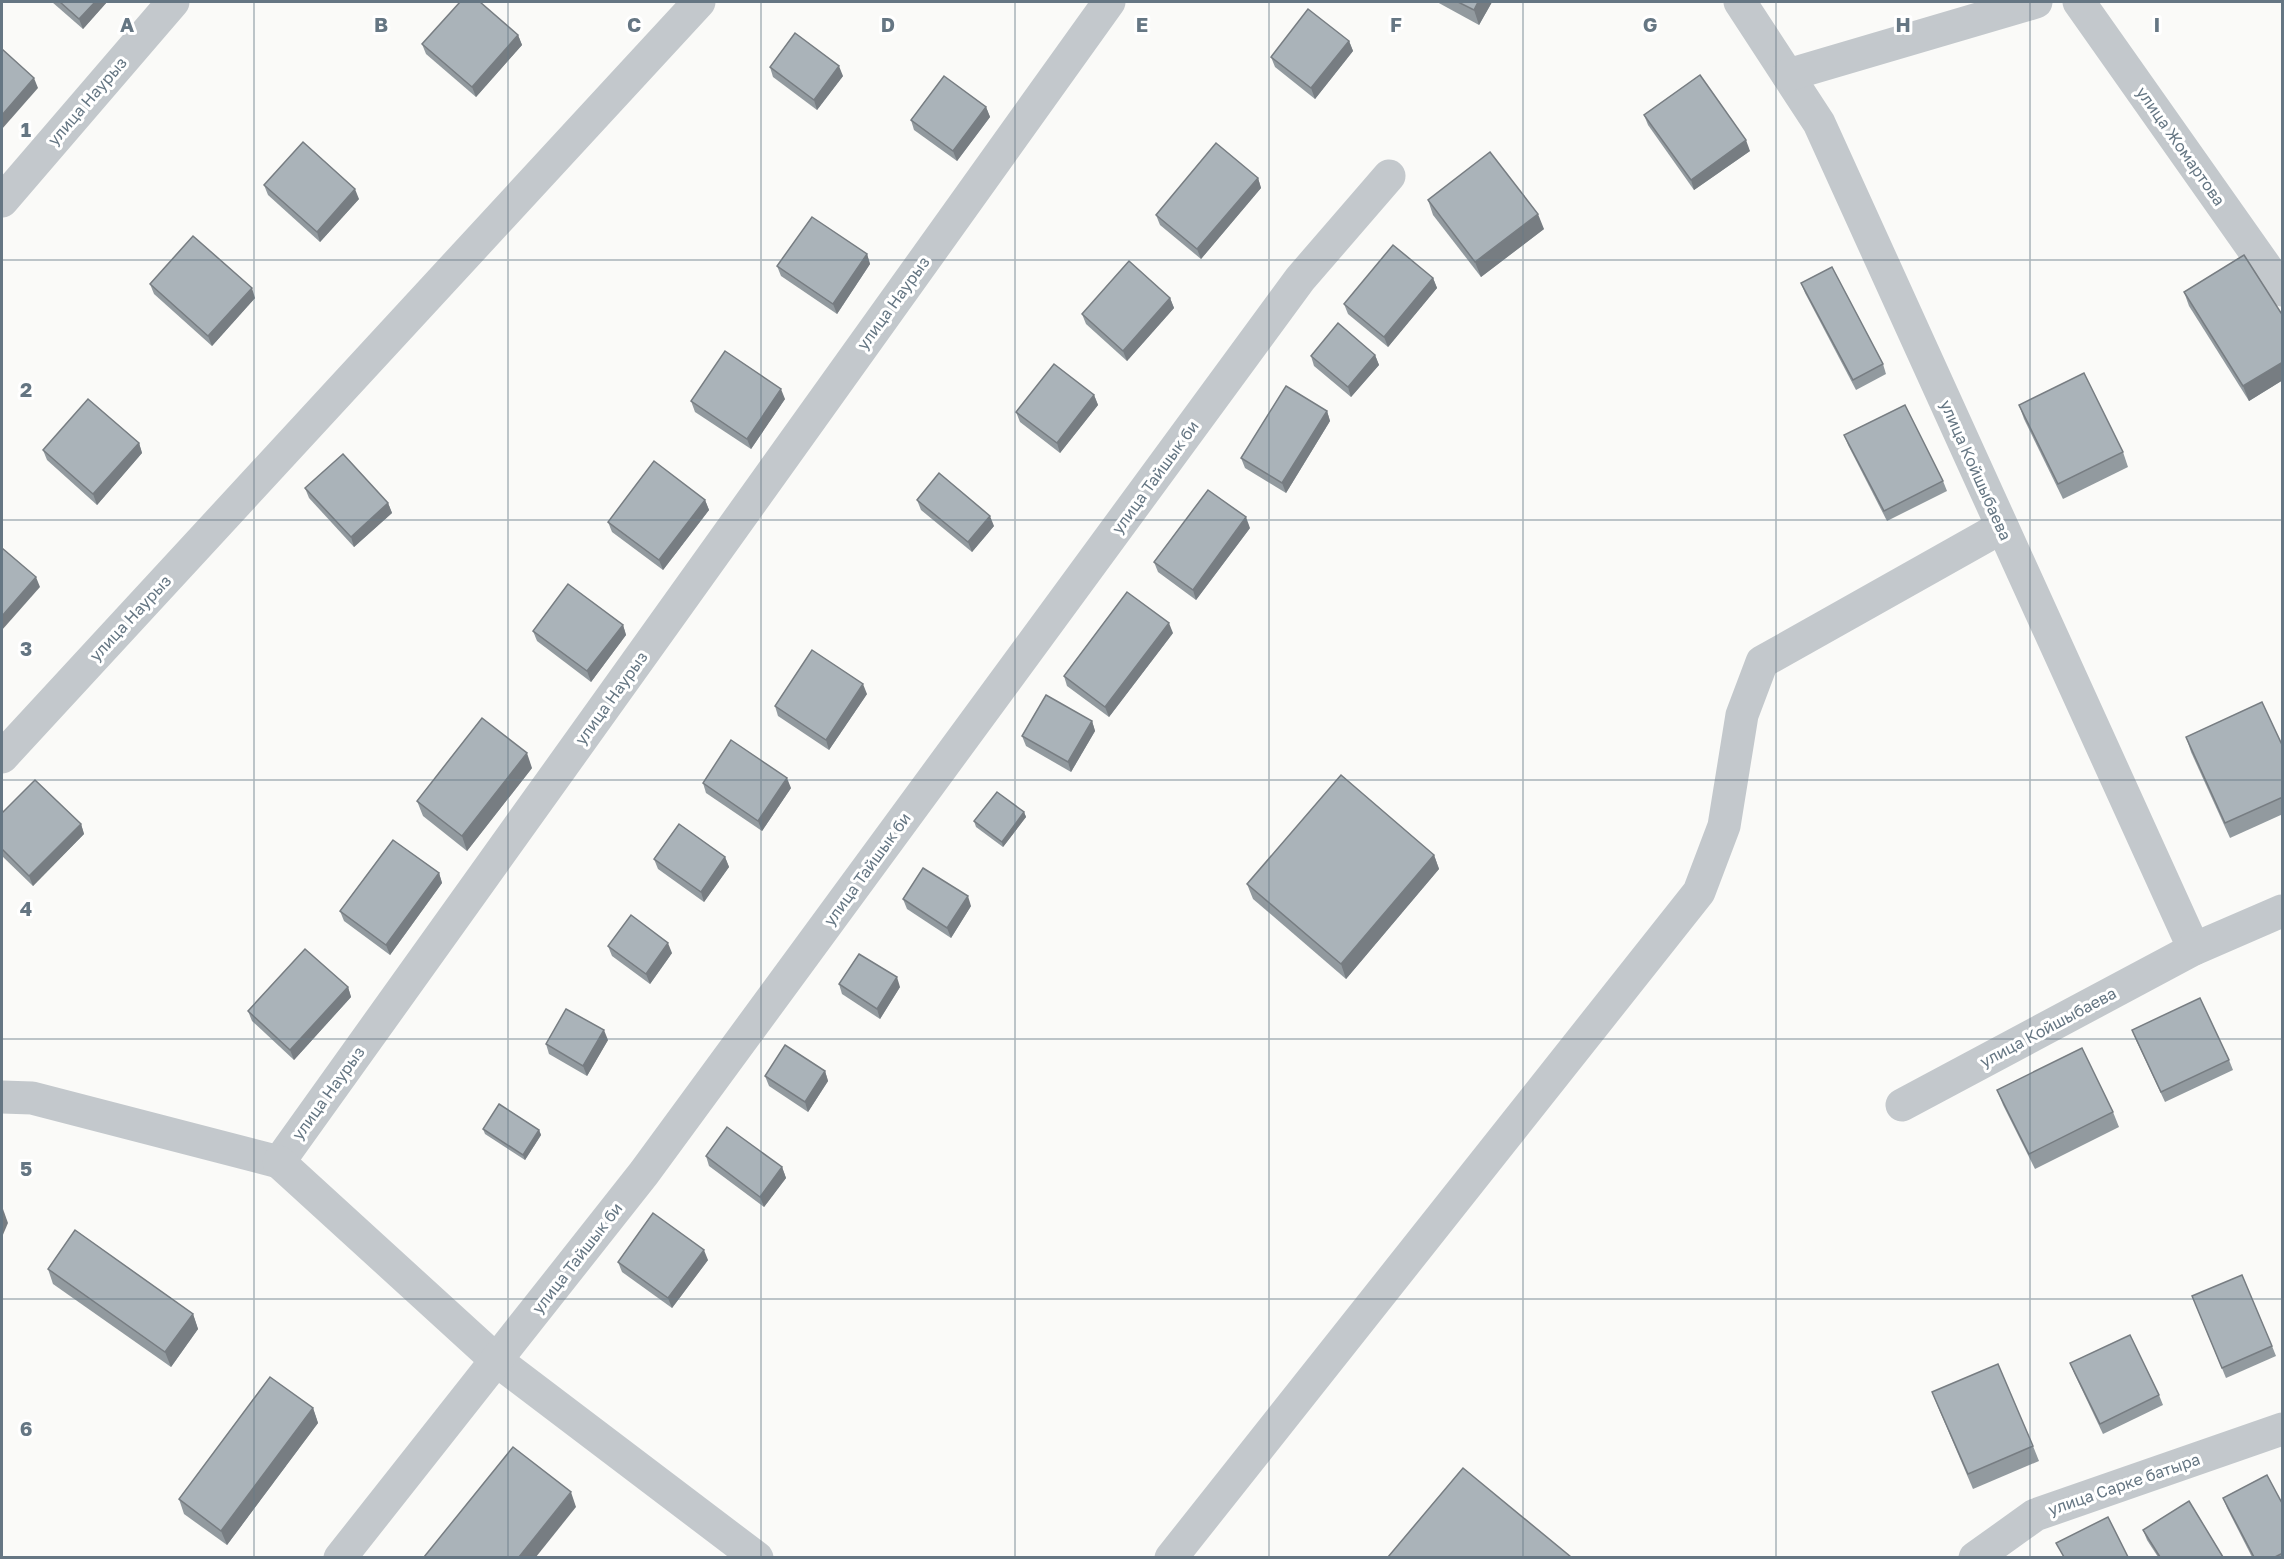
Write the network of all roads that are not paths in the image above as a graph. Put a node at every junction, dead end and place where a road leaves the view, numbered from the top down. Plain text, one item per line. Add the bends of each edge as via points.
1 (173, 2) edge
2 (699, 2) edge
3 (1108, 2) edge
4 (1740, 2) edge
5 (2036, 2) edge
6 (2079, 2) edge
7 (1788, 75) junction
8 (1389, 176) dead end
9 (2, 201) edge
10 (2283, 290) edge
11 (2002, 527) junction
12 (2, 757) edge
13 (2283, 911) edge
14 (2194, 949) junction
15 (2, 1097) edge
16 (1902, 1105) dead end
17 (279, 1162) junction
18 (496, 1360) junction
19 (2283, 1429) edge
20 (340, 1557) edge
21 (758, 1557) edge
22 (1171, 1557) edge
23 (1975, 1557) edge

1 - 9 street, улица Наурыз
2 - 12 street, улица Наурыз
3 - 17 street, улица Наурыз
4 - 7 street, улица Койшыбаева
5 - 7 street
6 - 10 street, улица Жомартова
7 - 11 street, улица Койшыбаева via 1819,123
8 - 18 street, улица Тайшык би via 1300,279 644,1173
11 - 14 street, улица Койшыбаева
11 - 22 street via 1762,662 1742,715 1724,826 1699,892
13 - 14 street, улица Койшыбаева
14 - 16 street, улица Койшыбаева
15 - 17 street via 32,1098
17 - 18 street
18 - 20 street, улица Тайшык би
18 - 21 street
19 - 23 street, улица Сарке батыра via 2035,1515

